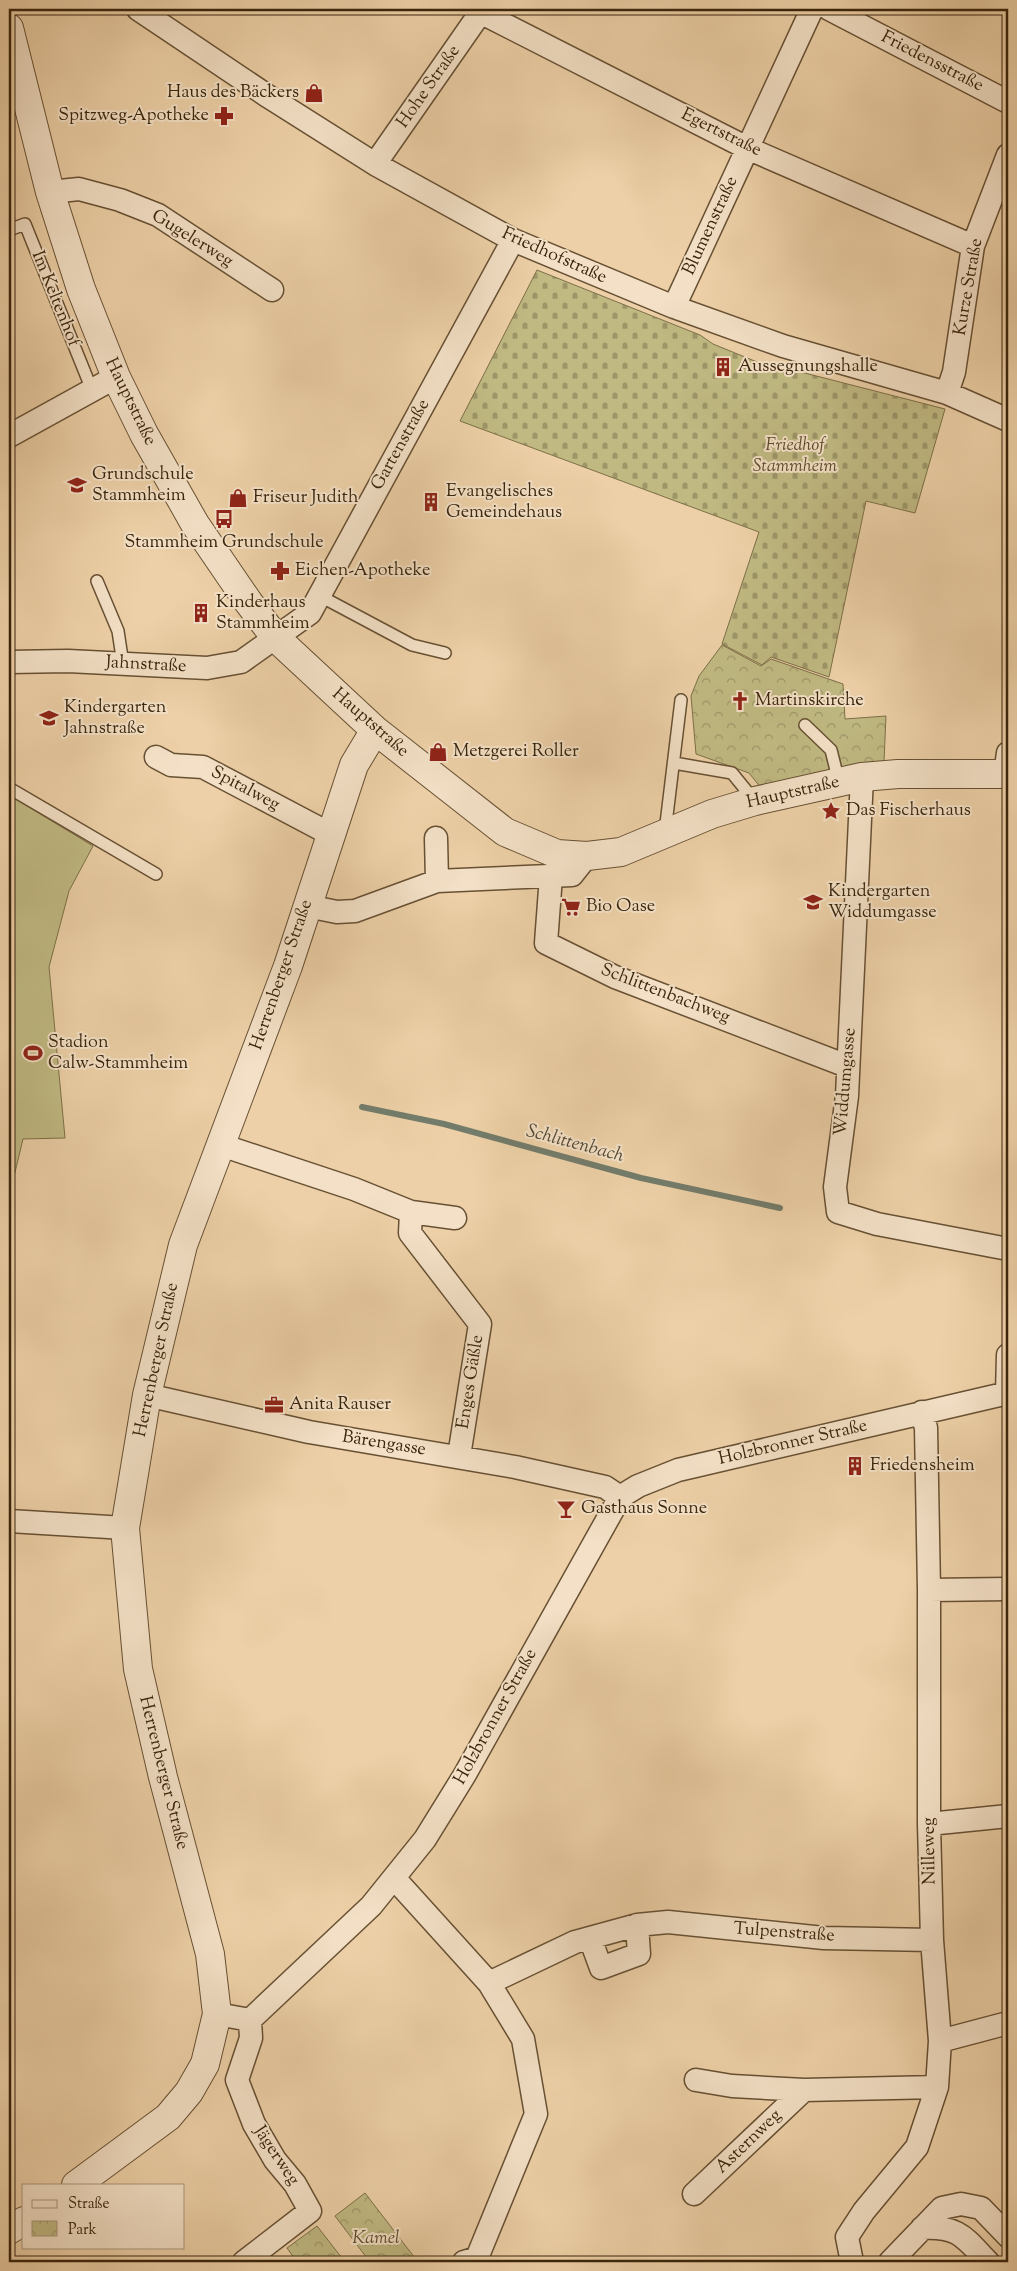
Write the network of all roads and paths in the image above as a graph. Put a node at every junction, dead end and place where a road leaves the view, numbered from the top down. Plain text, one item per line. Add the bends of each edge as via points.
1 (138, 9) edge
2 (812, 9) edge
3 (829, 9) edge
4 (479, 10) edge
5 (9, 28) edge
6 (1008, 102) edge
7 (747, 148) junction
8 (1008, 155) edge
9 (375, 164) junction
10 (50, 192) junction
11 (9, 230) edge
12 (513, 240) junction
13 (973, 246) junction
14 (272, 290) dead end
15 (674, 307) junction
16 (116, 378) junction
17 (92, 390) junction
18 (947, 393) junction
19 (1008, 420) edge
20 (9, 436) edge
21 (97, 581) dead end
22 (320, 596) junction
23 (276, 638) junction
24 (445, 652) dead end
25 (9, 662) edge
26 (123, 664) junction
27 (681, 700) dead end
28 (805, 724) dead end
29 (375, 730) junction
30 (156, 757) dead end
31 (674, 763) junction
32 (1007, 767) edge
33 (851, 780) junction
34 (9, 788) edge
35 (755, 801) junction
36 (330, 834) junction
37 (665, 834) junction
38 (436, 838) dead end
39 (587, 856) junction
40 (156, 874) dead end
41 (551, 876) junction
42 (438, 881) junction
43 (307, 906) junction
44 (847, 1066) junction
45 (221, 1145) junction
46 (411, 1212) junction
47 (454, 1218) dead end
48 (1008, 1250) edge
49 (1008, 1355) edge
50 (1008, 1393) edge
51 (147, 1396) junction
52 (922, 1412) junction
53 (459, 1456) junction
54 (620, 1497) junction
55 (9, 1521) edge
56 (125, 1528) junction
57 (1008, 1589) edge
58 (929, 1590) junction
59 (1008, 1816) edge
60 (930, 1824) junction
61 (394, 1878) junction
62 (637, 1925) junction
63 (590, 1938) junction
64 (932, 1940) junction
65 (489, 1983) junction
66 (217, 2014) junction
67 (250, 2020) junction
68 (1008, 2023) edge
69 (940, 2041) junction
70 (696, 2080) dead end
71 (937, 2087) junction
72 (804, 2090) junction
73 (77, 2184) edge
74 (694, 2194) dead end
75 (981, 2208) junction
76 (1008, 2210) edge
77 (22, 2222) edge
78 (922, 2228) junction
79 (9, 2230) edge
80 (1008, 2236) edge
81 (244, 2262) edge
82 (464, 2262) edge
83 (852, 2262) edge
84 (890, 2262) edge
85 (988, 2262) edge

1 - 9 street, Friedhofstraße
2 - 7 street, Blumenstraße
3 - 6 street, Friedensstraße
4 - 7 street, Egertstraße
4 - 9 street, Hohe Straße
5 - 10 street, Hauptstraße
7 - 13 street, Egertstraße
7 - 15 street, Blumenstraße
8 - 13 street, Kurze Straße
9 - 12 street, Friedhofstraße
10 - 14 street, Gugelerweg via 79,189 158,215
10 - 16 street, Hauptstraße via 81,289
11 - 17 lane, Im Keltenhof via 25,224
12 - 15 street, Friedhofstraße
12 - 22 street, Gartenstraße
13 - 18 street, Kurze Straße via 954,372
15 - 18 street, Friedhofstraße via 783,346
16 - 17 street
16 - 23 street, Hauptstraße via 195,524
17 - 20 street
18 - 19 street, Friedhofstraße
21 - 26 lane via 118,631
22 - 23 street, Gartenstraße via 310,613
22 - 24 lane via 412,645
23 - 26 street, Jahnstraße via 241,662 224,666
23 - 29 street, Hauptstraße
25 - 26 street, Jahnstraße
27 - 31 lane
28 - 33 lane via 831,750
29 - 36 street, Herrenberger Straße via 354,765
29 - 39 street, Hauptstraße via 505,832 558,854
30 - 36 street, Spitalweg via 171,765 203,767
31 - 35 lane via 732,773
31 - 37 lane
32 - 33 street, Hauptstraße
33 - 35 street, Hauptstraße
33 - 44 street, Widdumgasse via 856,949
34 - 40 lane
35 - 37 street, Hauptstraße via 712,814
36 - 43 street, Herrenberger Straße
37 - 39 street, Hauptstraße via 621,852
38 - 42 street
39 - 41 street via 572,876
41 - 42 street
41 - 44 street, Schlittenbachweg via 546,943 615,976
42 - 43 street via 355,911 337,912
43 - 45 street, Herrenberger Straße
44 - 48 street, Widdumgasse via 847,1096 835,1187 838,1212 877,1224
45 - 46 street via 354,1189
45 - 51 street, Herrenberger Straße via 183,1245
46 - 47 street
46 - 53 street, Enges Gäßle via 410,1233 480,1324
49 - 50 street
50 - 52 street, Holzbronner Straße
51 - 53 street, Bärengasse via 309,1432
51 - 56 street, Herrenberger Straße
52 - 54 street, Holzbronner Straße via 678,1470
52 - 58 street, Nilleweg via 926,1428
53 - 54 street, Bärengasse via 605,1487
54 - 61 street, Holzbronner Straße via 464,1776 424,1839
55 - 56 street
56 - 66 street, Herrenberger Straße via 138,1669 210,1954
57 - 58 street
58 - 60 street, Nilleweg
59 - 60 street
60 - 64 street, Nilleweg
61 - 65 street
61 - 67 street, Holzbronner Straße via 371,1906
62 - 63 street, Tulpenstraße
62 - 63 street via 638,1954 601,1968
62 - 64 street, Tulpenstraße via 668,1922 824,1938
63 - 65 street, Tulpenstraße
64 - 69 street, Nilleweg
65 - 82 street via 522,2039 536,2114 477,2258
66 - 67 street
66 - 73 street via 205,2064 189,2092 168,2117
67 - 81 street, Jägerweg via 251,2038 237,2080 254,2124 310,2211
68 - 69 street
69 - 71 street, Nilleweg
70 - 72 street, Asternweg via 732,2086
71 - 72 street, Asternweg
71 - 83 street, Nilleweg via 917,2147 864,2211 848,2237
72 - 74 street, Asternweg
75 - 76 street
75 - 78 street via 961,2204 942,2208
75 - 80 street
77 - 79 street
78 - 84 street
78 - 85 street via 940,2227 962,2234

